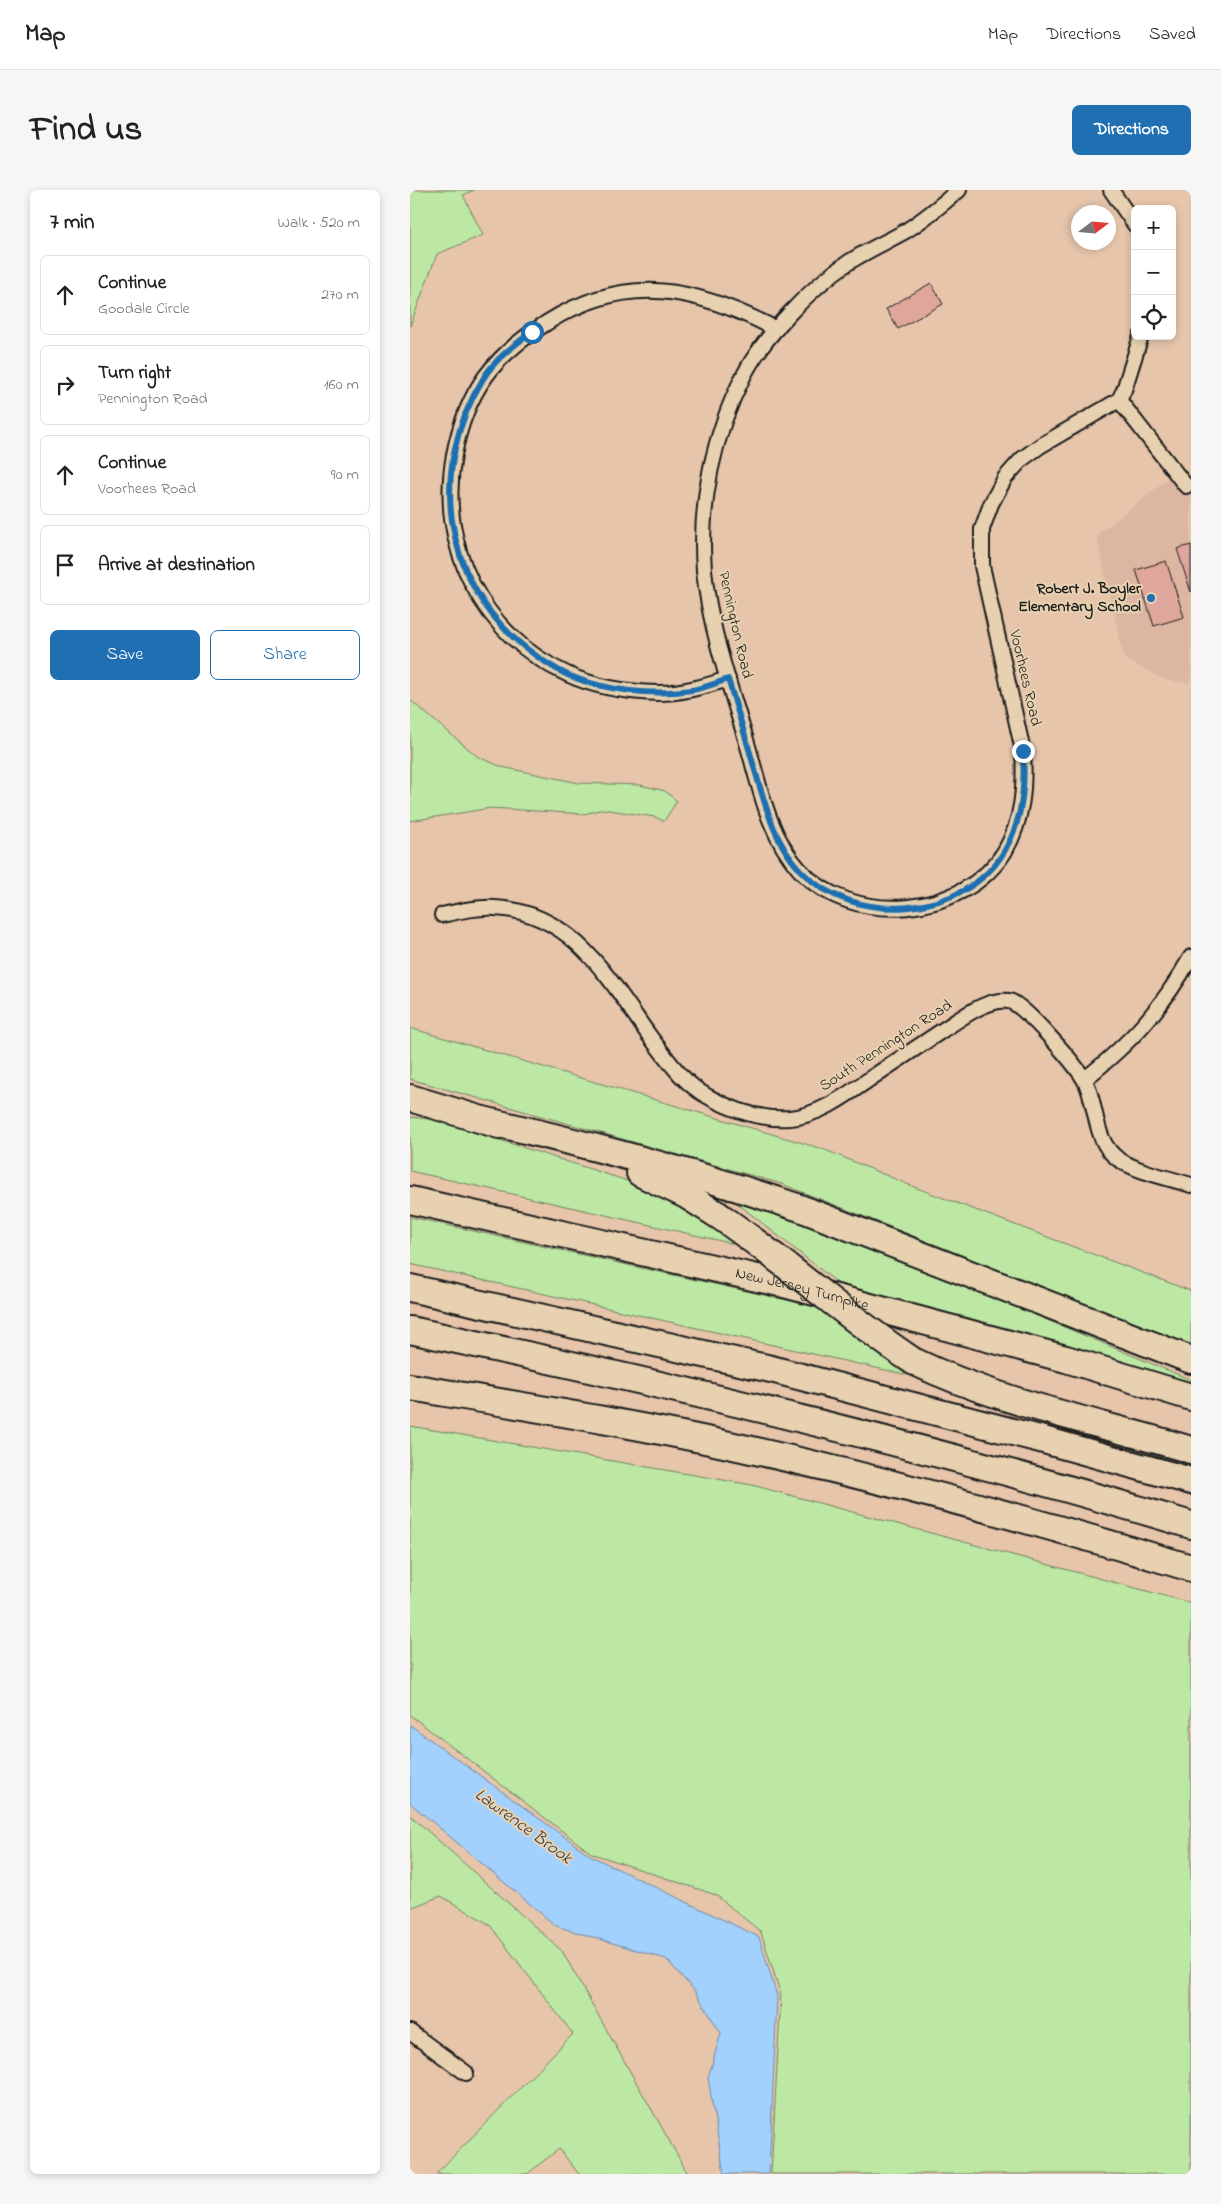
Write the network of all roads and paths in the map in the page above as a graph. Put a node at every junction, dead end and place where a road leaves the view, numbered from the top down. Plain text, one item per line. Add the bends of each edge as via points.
1 (959, 190) edge
2 (1111, 190) edge
3 (1131, 219) edge
4 (776, 328) junction
5 (1139, 340) edge
6 (1119, 400) junction
7 (1186, 486) dead end
8 (728, 679) junction
9 (931, 904) joint
10 (442, 915) dead end
11 (1191, 957) edge
12 (1085, 1079) junction
13 (410, 1098) edge
14 (483, 1120) junction
15 (1191, 1185) edge
16 (410, 1200) edge
17 (410, 1288) edge
18 (410, 1330) edge
19 (438, 1336) junction
20 (410, 1337) edge
21 (1191, 1360) edge
22 (410, 1388) edge
23 (410, 1393) edge
24 (465, 1397) junction
25 (1191, 1397) edge
26 (1191, 1450) edge
27 (1191, 1482) edge
28 (1191, 1525) edge
29 (1191, 1568) edge
30 (410, 2032) edge
31 (466, 2073) dead end

1 - 4 street, Pennington Road via 906,230 848,263 815,289
2 - 3 street
4 - 8 street, Pennington Road via 744,374 712,459 706,497 702,536 704,573
4 - 8 street via 724,304 668,291 611,294 561,314 507,351 484,377 468,406 457,437 450,479 450,516 458,553 471,582 491,614 544,662 596,684 660,693 693,690
5 - 6 street
6 - 7 street
6 - 9 street, Voorhees Road via 1022,459 1005,478 991,504 982,529 982,566 1023,751 1022,800 1016,827 987,874 969,888
8 - 9 street, Pennington Road via 770,820 780,843 800,870 818,886 845,900 902,908
10 - 12 street, South Pennington Road via 495,908 523,912 569,934 591,956 680,1077 706,1096 727,1106 770,1119 793,1118 814,1112 965,1015 998,1001 1011,1001 1020,1006
11 - 12 street via 1171,992 1147,1022 1118,1053
12 - 15 street, South Pennington Road via 1098,1127 1106,1145 1118,1158
13 - 14 highway
14 - 21 highway via 585,1144 750,1191
14 - 26 highway, bridge via 616,1163 686,1195 745,1234 882,1340 913,1361 945,1376 984,1391
16 - 25 highway, New Jersey Turnpike via 784,1284 1066,1359
17 - 27 highway via 771,1369
18 - 19 highway
19 - 20 highway
19 - 28 highway via 788,1416 1020,1476
22 - 24 highway
23 - 24 highway
24 - 29 highway via 747,1449 888,1483
30 - 31 street

